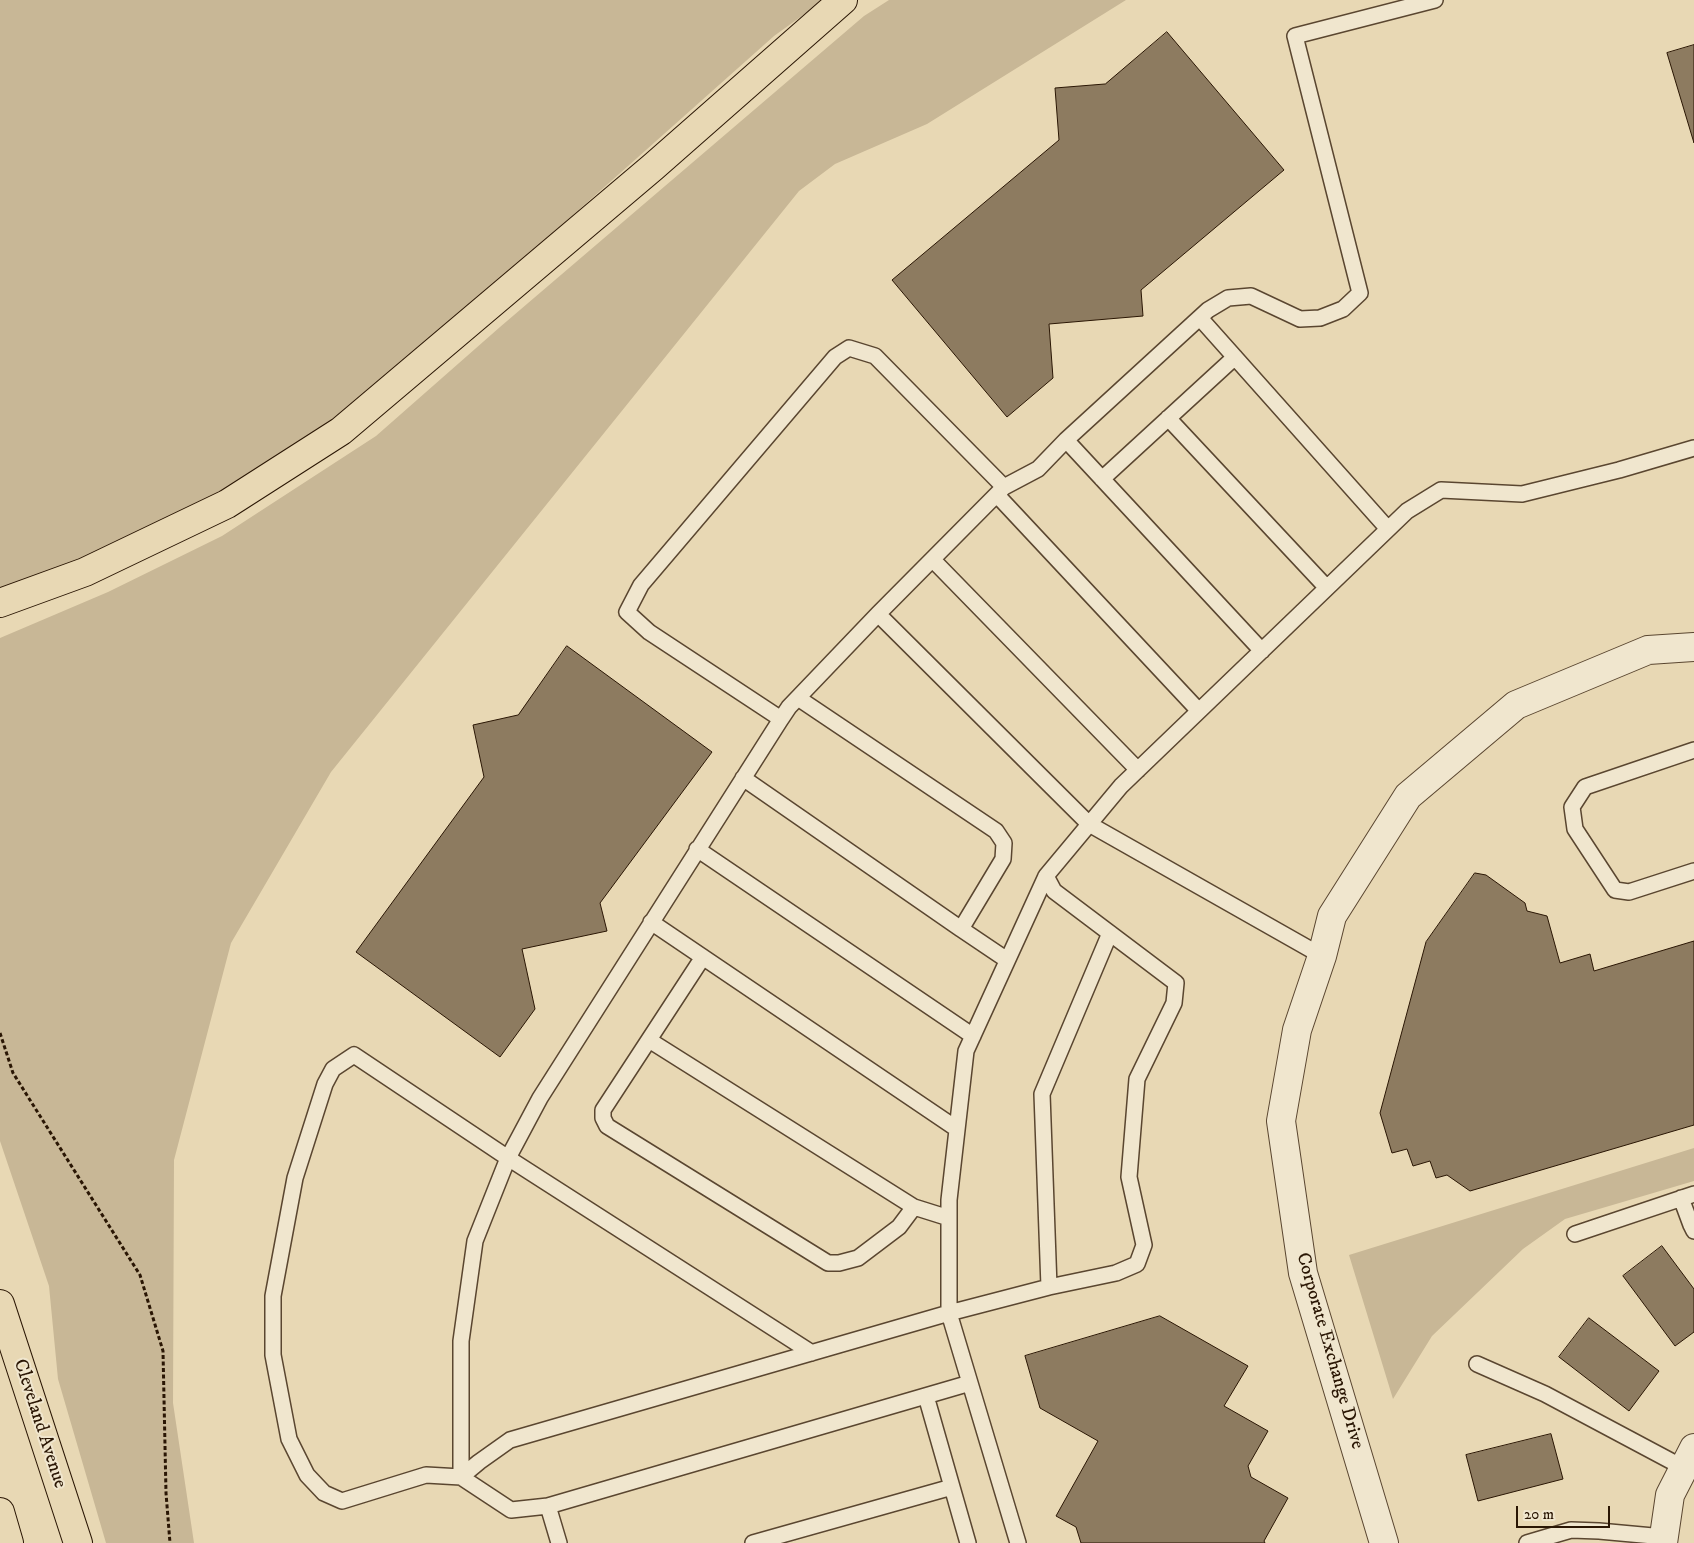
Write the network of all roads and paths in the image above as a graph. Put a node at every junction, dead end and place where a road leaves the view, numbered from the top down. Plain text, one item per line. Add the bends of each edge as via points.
1 (844, 0) edge
2 (1435, 0) edge
3 (1200, 318) junction
4 (1235, 357) junction
5 (1168, 418) junction
6 (1066, 440) junction
7 (1694, 448) edge
8 (1102, 479) junction
9 (1000, 491) junction
10 (1388, 529) junction
11 (933, 560) junction
12 (1326, 588) junction
13 (0, 603) edge
14 (878, 614) junction
15 (1694, 647) edge
16 (1262, 651) junction
17 (798, 698) junction
18 (1199, 711) junction
19 (781, 719) junction
20 (1694, 750) edge
21 (1138, 770) junction
22 (743, 778) junction
23 (1089, 824) junction
24 (698, 849) junction
25 (1694, 871) edge
26 (1046, 876) junction
27 (651, 922) junction
28 (960, 929) junction
29 (1110, 933) junction
30 (1322, 956) junction
31 (702, 957) junction
32 (1008, 960) junction
33 (0, 1033) edge
34 (972, 1036) junction
35 (649, 1040) junction
36 (957, 1129) junction
37 (508, 1158) junction
38 (1688, 1196) edge
39 (914, 1207) junction
40 (949, 1218) junction
41 (1694, 1231) edge
42 (1575, 1234) dead end
43 (1049, 1287) junction
44 (0, 1304) edge
45 (948, 1313) junction
46 (812, 1353) junction
47 (1477, 1364) dead end
48 (970, 1383) junction
49 (926, 1396) junction
50 (1689, 1458) edge
51 (461, 1477) junction
52 (952, 1487) junction
53 (548, 1506) junction
54 (0, 1512) edge
55 (1664, 1540) edge
56 (9, 1543) edge
57 (78, 1543) edge
58 (170, 1543) edge
59 (559, 1543) edge
60 (753, 1543) edge
61 (968, 1543) edge
62 (1018, 1543) edge
63 (1384, 1543) edge
64 (1527, 1543) edge

1 - 13 main road via 653,167 341,431 228,504 85,572
2 - 3 lane via 1294,36 1360,293 1343,309 1320,318 1300,319 1251,296 1228,298
3 - 4 lane
3 - 6 lane
4 - 5 lane
4 - 10 lane
5 - 8 lane
5 - 12 lane
6 - 8 lane
6 - 9 lane via 1038,469
7 - 10 lane via 1522,494 1441,490 1407,511
8 - 16 lane
9 - 11 lane
9 - 18 lane
9 - 19 lane via 875,356 849,348 835,357 641,585 627,612 649,632
10 - 12 lane
11 - 14 lane
11 - 21 lane
12 - 16 lane
14 - 17 lane
14 - 23 lane
15 - 30 street, Corporate Exchange Drive via 1648,650 1516,705 1408,796 1332,916
16 - 18 lane
17 - 19 lane
17 - 28 lane via 996,831 1004,843 1002,858
18 - 21 lane
19 - 22 lane
20 - 25 lane via 1584,787 1572,807 1575,829 1615,890 1629,892
21 - 23 lane
22 - 24 lane
22 - 28 lane
23 - 26 lane
23 - 30 lane
24 - 27 lane
24 - 34 lane
26 - 29 lane via 1054,891
26 - 32 lane
27 - 31 lane
27 - 37 lane via 540,1098
28 - 32 lane
29 - 43 lane via 1042,1094
29 - 43 lane via 1176,983 1174,1003 1137,1079 1129,1177 1144,1245 1137,1264 1116,1273
30 - 63 street, Corporate Exchange Drive via 1297,1030 1281,1122 1302,1272
31 - 35 lane
31 - 36 lane
32 - 34 lane
33 - 58 path via 13,1073 140,1275 163,1351
34 - 36 lane via 966,1051
35 - 39 lane
35 - 39 lane via 603,1110 607,1126 828,1263 858,1258 899,1227
36 - 40 lane
37 - 46 lane
37 - 51 lane via 475,1241 461,1341
37 - 51 lane via 354,1055 333,1069 325,1084 295,1178 274,1296 273,1355 289,1439 307,1475 324,1493 342,1501 426,1475
38 - 41 lane
38 - 42 lane
39 - 40 lane
40 - 45 lane
43 - 45 lane
44 - 57 main road, Cleveland Avenue
45 - 46 lane
45 - 48 lane
46 - 51 lane via 510,1440
47 - 50 lane
48 - 49 lane
48 - 62 lane
49 - 52 lane
49 - 53 lane
50 - 55 street via 1670,1495
51 - 53 lane via 512,1510
52 - 60 lane
52 - 61 lane
53 - 59 lane
54 - 56 main road
55 - 64 lane via 1570,1530

